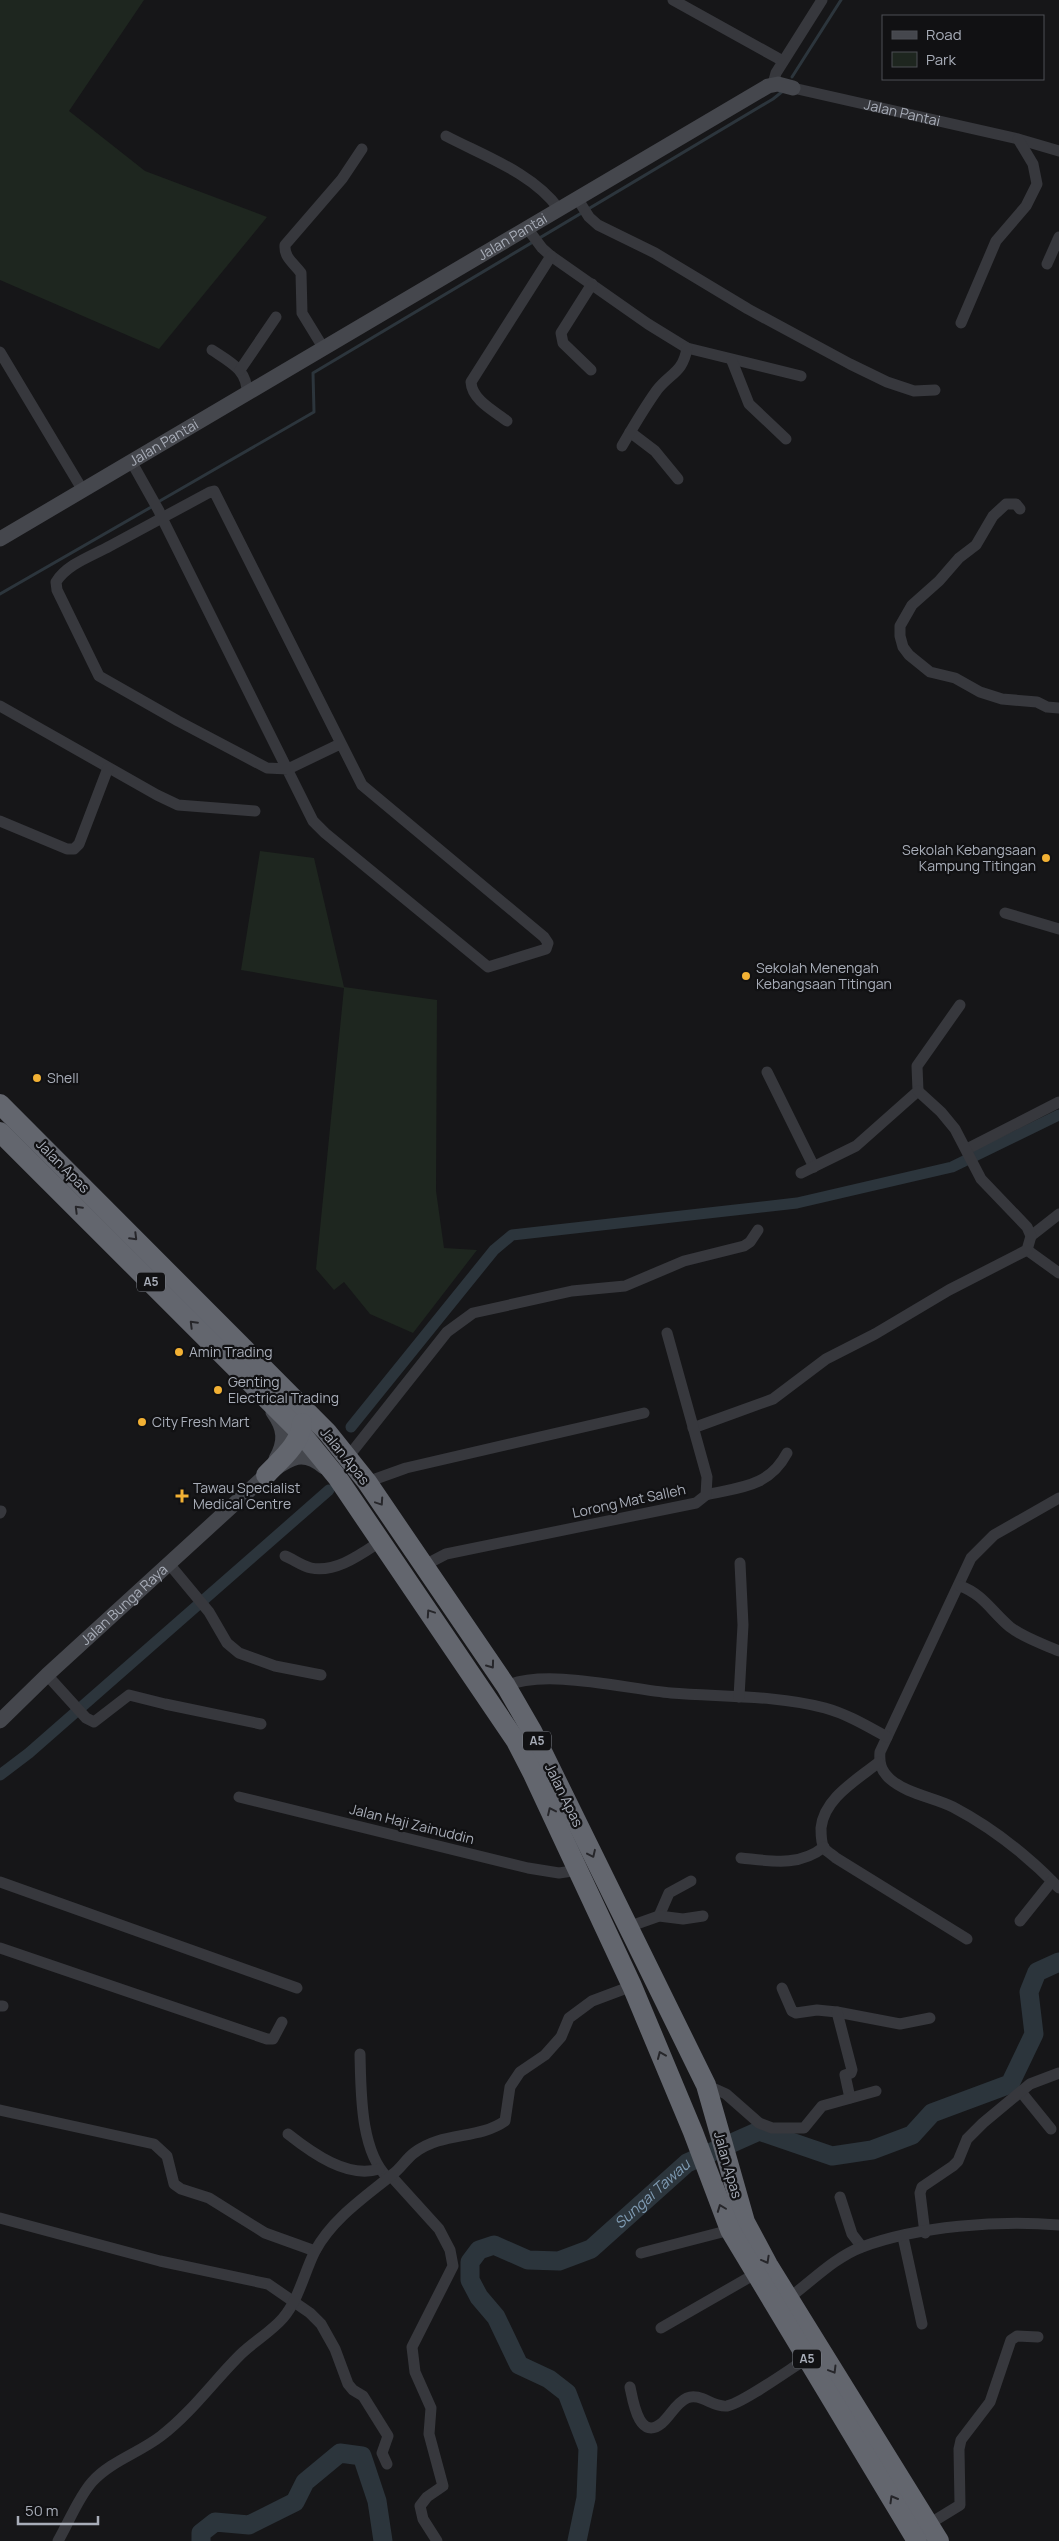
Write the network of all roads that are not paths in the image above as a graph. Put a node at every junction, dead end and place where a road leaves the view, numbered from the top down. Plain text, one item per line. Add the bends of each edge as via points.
1 (673, 0) edge
2 (822, 0) edge
3 (783, 61) junction
4 (775, 84) junction
5 (793, 88) joint
6 (446, 136) dead end
7 (1018, 139) junction
8 (362, 149) dead end
9 (1059, 151) edge
10 (579, 201) junction
11 (559, 209) junction
12 (529, 231) junction
13 (1059, 237) edge
14 (551, 256) junction
15 (1047, 264) dead end
16 (592, 284) junction
17 (276, 317) dead end
18 (961, 323) dead end
19 (688, 348) junction
20 (212, 350) dead end
21 (324, 350) junction
22 (0, 352) edge
23 (732, 361) junction
24 (240, 370) junction
25 (591, 370) dead end
26 (801, 376) dead end
27 (935, 390) dead end
28 (247, 394) junction
29 (507, 421) dead end
30 (630, 432) junction
31 (786, 439) dead end
32 (622, 446) dead end
33 (131, 460) junction
34 (678, 480) dead end
35 (82, 489) junction
36 (1020, 509) dead end
37 (160, 514) junction
38 (0, 539) edge
39 (0, 706) edge
40 (1059, 708) edge
41 (340, 744) junction
42 (108, 768) junction
43 (288, 769) junction
44 (255, 811) dead end
45 (0, 821) edge
46 (1005, 913) dead end
47 (1059, 929) edge
48 (960, 1005) dead end
49 (767, 1072) dead end
50 (918, 1091) junction
51 (1059, 1102) edge
52 (0, 1104) edge
53 (0, 1132) edge
54 (968, 1151) junction
55 (814, 1167) junction
56 (800, 1173) dead end
57 (1059, 1214) edge
58 (758, 1230) dead end
59 (1031, 1236) junction
60 (1027, 1250) junction
61 (1059, 1273) edge
62 (667, 1333) dead end
63 (253, 1383) junction
64 (294, 1397) junction
65 (644, 1413) dead end
66 (693, 1428) junction
67 (301, 1433) junction
68 (787, 1453) dead end
69 (348, 1457) junction
70 (266, 1475) junction
71 (337, 1477) junction
72 (367, 1482) junction
73 (706, 1495) junction
74 (1059, 1498) edge
75 (381, 1541) junction
76 (285, 1556) dead end
77 (740, 1563) dead end
78 (170, 1565) junction
79 (423, 1566) junction
80 (960, 1586) junction
81 (461, 1622) junction
82 (1059, 1651) edge
83 (321, 1674) dead end
84 (47, 1675) junction
85 (476, 1680) junction
86 (506, 1686) junction
87 (739, 1697) junction
88 (0, 1721) edge
89 (261, 1724) dead end
90 (887, 1737) junction
91 (879, 1762) junction
92 (239, 1797) dead end
93 (824, 1847) junction
94 (741, 1858) dead end
95 (579, 1870) junction
96 (691, 1880) dead end
97 (0, 1882) edge
98 (1056, 1884) edge
99 (659, 1916) junction
100 (703, 1916) dead end
101 (1020, 1922) dead end
102 (628, 1927) junction
103 (966, 1939) dead end
104 (0, 1948) edge
105 (632, 1986) junction
106 (296, 1988) dead end
107 (782, 1988) dead end
108 (837, 2012) junction
109 (672, 2017) junction
110 (930, 2018) dead end
111 (282, 2022) dead end
112 (360, 2054) dead end
113 (1059, 2073) edge
114 (672, 2080) junction
115 (706, 2085) junction
116 (876, 2091) dead end
117 (1020, 2092) junction
118 (850, 2098) junction
119 (0, 2110) edge
120 (1051, 2130) dead end
121 (288, 2134) dead end
122 (379, 2169) junction
123 (390, 2177) junction
124 (840, 2197) dead end
125 (0, 2218) edge
126 (1059, 2225) edge
127 (730, 2230) junction
128 (924, 2232) junction
129 (903, 2237) junction
130 (862, 2248) junction
131 (316, 2250) junction
132 (641, 2253) dead end
133 (755, 2274) junction
134 (789, 2298) junction
135 (294, 2301) junction
136 (922, 2324) dead end
137 (661, 2328) dead end
138 (1038, 2337) dead end
139 (802, 2351) junction
140 (630, 2387) dead end
141 (388, 2464) dead end
142 (928, 2524) junction
143 (58, 2541) edge
144 (437, 2541) edge
145 (917, 2541) edge
146 (939, 2541) edge

1 - 3 street
2 - 3 street
3 - 4 street via 776,72
4 - 5 street, Jalan Pantai
4 - 10 street, Jalan Pantai
5 - 7 street, Jalan Pantai
6 - 11 street via 544,190
7 - 9 street, Jalan Pantai
7 - 18 street via 1033,164 1037,184 1026,206 996,241
8 - 21 street via 342,179 285,246 284,252 302,272 302,313
10 - 11 street, Jalan Pantai
10 - 27 street via 598,225 850,364 914,391
11 - 12 street, Jalan Pantai
12 - 14 street
12 - 21 street, Jalan Pantai
13 - 15 street
14 - 16 street
14 - 29 street via 471,382 472,391 478,398
16 - 19 street
16 - 25 street via 561,333 563,344
17 - 24 street
19 - 23 street
19 - 30 street via 685,361 676,374 658,388
20 - 24 street
21 - 28 street, Jalan Pantai
22 - 35 street
23 - 26 street
23 - 31 street via 749,404
24 - 28 street via 247,385
28 - 33 street, Jalan Pantai
30 - 32 street
30 - 34 street via 655,451
33 - 35 street, Jalan Pantai
33 - 37 street
35 - 38 street, Jalan Pantai
36 - 40 street via 1011,503 1006,504 993,516 976,545 912,605 900,626 900,636 909,656 930,672 955,678 980,692 1002,699
37 - 41 street via 214,491
37 - 43 street
37 - 43 street via 68,569 56,582 92,665 99,676 110,683 245,758 267,768
39 - 42 street
41 - 43 street
41 - 43 street via 362,785 544,937 548,943 546,949 488,967 479,962 313,821
42 - 44 street via 178,805
42 - 45 street via 82,838 74,849 67,850
46 - 47 street
48 - 50 street via 917,1066
49 - 55 street
50 - 54 street via 941,1112
50 - 55 street via 856,1146
51 - 54 street
52 -> 64 highway, Jalan Apas / A5
63 -> 53 highway, Jalan Apas / A5
54 - 59 street via 981,1179 1020,1217
55 - 56 street
57 - 59 street
58 - 69 street via 744,1246 684,1261 625,1286 564,1292 474,1314 447,1332
59 - 60 street
60 - 61 street
60 - 66 street via 826,1359 773,1399
62 - 66 street, Lorong Mat Salleh
63 - 67 highway, Jalan Apas / A5
63 - 70 street via 281,1423 284,1438
64 - 67 highway via 302,1419
64 - 69 highway, Jalan Apas / A5
65 - 72 street via 406,1468
66 - 73 street, Lorong Mat Salleh via 707,1477
67 - 70 highway via 296,1443
67 - 71 highway, Jalan Apas / A5
68 - 73 street via 779,1468 767,1478
69 - 72 highway, Jalan Apas / A5
70 - 71 street via 294,1457 307,1456
70 - 78 street, Jalan Bunga Raya
71 - 75 highway, Jalan Apas / A5
72 -> 79 highway, Jalan Apas / A5
73 - 79 street, Lorong Mat Salleh via 696,1503 446,1554
74 - 80 street via 982,1544 971,1558
75 - 76 street via 350,1561 334,1566 312,1568
85 -> 75 highway, Jalan Apas / A5
77 - 87 street
78 - 83 street via 238,1653 275,1666
78 - 84 street, Jalan Bunga Raya
79 - 81 highway, Jalan Apas / A5
80 - 82 street via 979,1595 1010,1626
80 - 90 street
81 - 85 highway via 451,1623 450,1631 474,1666 478,1674
81 -> 86 highway, Jalan Apas / A5
84 - 88 street, Jalan Bunga Raya
84 - 89 street via 86,1718 94,1722 129,1694
95 -> 85 highway, Jalan Apas / A5 via 524,1758
86 - 87 street via 518,1681 563,1680 671,1693
86 -> 102 highway, Jalan Apas / A5 via 552,1769
87 - 90 street via 837,1711
90 - 91 street
91 - 93 street via 827,1808 822,1828
91 - 98 street via 898,1785 932,1797 980,1823
92 - 95 street, Jalan Haji Zainuddin via 528,1868 559,1873
93 - 94 street via 804,1859 780,1862
93 - 103 street via 836,1858
95 - 105 highway, Jalan Apas / A5
96 - 99 street via 669,1893
97 - 106 street
98 - 101 street
99 - 100 street via 683,1919
99 - 102 street
102 - 109 highway, Jalan Apas / A5
104 - 111 street via 267,2039 278,2035
114 -> 105 highway, Jalan Apas / A5
105 - 123 street via 592,2001 569,2018 561,2037 545,2055 520,2072 510,2087 505,2121 496,2127 428,2144
107 - 108 street via 792,2011
108 - 110 street via 900,2024
108 - 118 street via 852,2070 845,2075
109 - 114 highway via 669,2022 682,2064
109 - 115 highway, Jalan Apas / A5
112 - 122 street via 361,2093 368,2141
113 - 117 street via 1036,2080
127 -> 114 highway, Jalan Apas / A5
115 - 118 street via 726,2094 759,2123 772,2128 804,2128 822,2106
115 -> 134 highway, Jalan Apas / A5 via 745,2222
116 - 118 street
117 - 120 street
117 - 128 street via 974,2131 953,2166 922,2187
119 - 131 street via 154,2144 166,2156 174,2184 181,2189 209,2198 265,2233
121 - 122 street via 353,2172
122 - 123 street
123 - 131 street via 349,2210
123 - 144 street via 438,2230 450,2250 453,2266 412,2347 415,2372 430,2408 429,2434 443,2486 420,2506 423,2519
124 - 130 street via 852,2234
125 - 135 street via 160,2261 268,2284
126 - 128 street via 1027,2222 983,2224
127 - 132 street
127 - 133 highway, Jalan Apas / A5
128 - 129 street
129 - 130 street
129 - 136 street
130 - 134 street via 845,2256
131 - 135 street
133 - 137 street
133 - 139 highway, Jalan Apas / A5
134 - 139 highway via 786,2311
134 -> 142 highway, Jalan Apas / A5
135 - 141 street via 316,2318 328,2334 348,2384 363,2396 388,2436 382,2453
135 - 143 street via 282,2319 240,2355 170,2429 92,2482
138 - 142 street via 1017,2336 1011,2340 990,2402 961,2440 960,2505
139 - 140 street via 735,2403 719,2406 696,2397 687,2398 662,2423 653,2427 638,2419
145 -> 139 highway, Jalan Apas / A5
142 - 146 highway, Jalan Apas / A5

